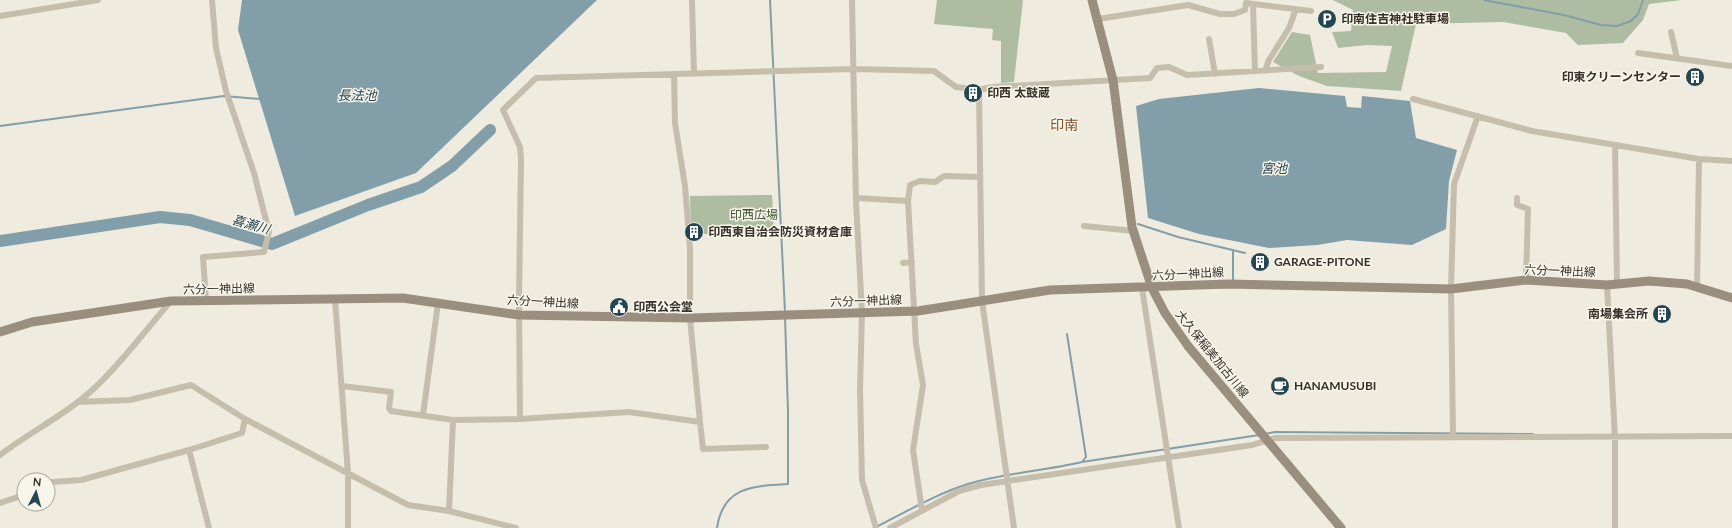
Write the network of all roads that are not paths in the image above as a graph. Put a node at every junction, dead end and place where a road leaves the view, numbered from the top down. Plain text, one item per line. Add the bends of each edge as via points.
1 (58, 0) edge
2 (98, 0) edge
3 (212, 0) edge
4 (692, 0) edge
5 (852, 0) edge
6 (1092, 0) edge
7 (1253, 4) junction
8 (59, 7) junction
9 (1296, 9) junction
10 (1311, 11) dead end
11 (0, 16) edge
12 (1098, 19) junction
13 (1671, 32) dead end
14 (1209, 39) dead end
15 (1638, 53) dead end
16 (1676, 58) junction
17 (1732, 66) edge
18 (1321, 67) dead end
19 (854, 69) junction
20 (1265, 70) junction
21 (1255, 71) junction
22 (674, 74) junction
23 (694, 74) junction
24 (1215, 74) junction
25 (1113, 80) junction
26 (979, 90) junction
27 (1413, 98) dead end
28 (1478, 116) junction
29 (1615, 144) junction
30 (1699, 159) junction
31 (1732, 161) edge
32 (980, 177) junction
33 (856, 198) junction
34 (1517, 198) dead end
35 (908, 201) junction
36 (1084, 226) dead end
37 (1134, 231) junction
38 (912, 262) junction
39 (903, 263) dead end
40 (1526, 280) junction
41 (1617, 284) junction
42 (1607, 285) junction
43 (1697, 287) junction
44 (1142, 288) junction
45 (1152, 288) junction
46 (1452, 289) junction
47 (1732, 298) edge
48 (335, 299) junction
49 (171, 301) junction
50 (206, 301) junction
51 (982, 302) junction
52 (438, 303) junction
53 (915, 311) junction
54 (862, 313) junction
55 (519, 315) junction
56 (690, 318) junction
57 (0, 332) edge
58 (342, 386) junction
59 (78, 402) junction
60 (423, 415) junction
61 (520, 418) junction
62 (245, 419) junction
63 (453, 420) junction
64 (700, 422) junction
65 (1732, 436) edge
66 (1453, 437) junction
67 (1615, 438) junction
68 (1267, 440) junction
69 (766, 447) dead end
70 (189, 450) junction
71 (0, 455) edge
72 (1168, 457) junction
73 (348, 473) junction
74 (1008, 480) junction
75 (56, 482) edge
76 (16, 497) edge
77 (0, 503) edge
78 (922, 510) junction
79 (449, 511) junction
80 (209, 528) edge
81 (348, 528) edge
82 (516, 528) edge
83 (876, 528) edge
84 (890, 528) edge
85 (1014, 528) edge
86 (1179, 528) edge
87 (1341, 528) edge
88 (1615, 528) edge

1 - 8 street
2 - 8 street
3 - 50 street via 216,48 226,91 254,173 269,232 264,252 203,257
4 - 23 street
5 - 19 street
6 - 12 main road, 大久保稲美加古川線
7 - 9 street
7 - 12 street via 1246,3 1246,10 1234,14 1220,14 1188,5
7 - 21 street
8 - 11 street
9 - 10 street
9 - 20 street via 1289,28
12 - 25 main road, 大久保稲美加古川線
13 - 16 street
14 - 24 street
15 - 16 street
16 - 17 street
18 - 20 street
19 - 23 street
19 - 26 street via 934,71 956,87
19 - 33 street
20 - 21 street
21 - 24 street
22 - 23 street
22 - 55 street via 536,78 503,110 520,148 522,159
22 - 56 street via 675,123 685,186 690,248
24 - 25 street via 1187,75 1169,67 1156,68 1150,78
25 - 26 street via 992,87
25 - 37 main road, 大久保稲美加古川線
26 - 32 street
27 - 28 street
28 - 29 street via 1532,130
28 - 46 street via 1454,184
29 - 30 street
29 - 41 street
30 - 31 street
30 - 43 street
32 - 35 street via 944,176 935,182 920,181 910,185
32 - 51 street
33 - 35 street
33 - 54 street
34 - 40 street via 1517,205 1528,209
35 - 38 street
36 - 37 street
37 - 45 main road, 大久保稲美加古川線
38 - 39 street
38 - 53 street
40 - 42 main road, 六分一神出線
40 - 46 main road, 六分一神出線
41 - 42 main road, 六分一神出線
41 - 43 main road, 六分一神出線 via 1649,281
42 - 67 street
43 - 47 main road, 六分一神出線
44 - 45 main road, 六分一神出線
44 - 51 main road, 六分一神出線 via 1050,290
44 - 72 street
45 - 46 main road, 六分一神出線 via 1229,284
45 - 68 main road, 大久保稲美加古川線 via 1164,314 1188,346
46 - 66 street
48 - 50 main road, 六分一神出線
48 - 52 main road, 六分一神出線 via 403,298
48 - 58 street
49 - 50 main road, 六分一神出線
49 - 57 main road, 六分一神出線 via 32,322
49 - 59 street via 104,378
51 - 53 main road, 六分一神出線
51 - 74 street
52 - 55 main road, 六分一神出線
52 - 60 street
53 - 54 main road, 六分一神出線
53 - 78 street via 916,344 922,385 913,450
54 - 56 main road, 六分一神出線
54 - 83 street via 862,480
55 - 56 main road, 六分一神出線
55 - 61 street
56 - 64 street
58 - 60 street via 391,392 391,411
58 - 73 street
59 - 62 street via 130,400 191,385
59 - 71 street
60 - 63 street
61 - 63 street
61 - 64 street via 629,412
62 - 70 street via 242,433
62 - 73 street
63 - 79 street
64 - 69 street via 703,449
65 - 67 street
66 - 67 street
66 - 68 street
67 - 88 street
68 - 72 street via 1252,445
68 - 87 main road, 大久保稲美加古川線
70 - 75 street via 81,480
70 - 80 street
72 - 74 street
72 - 86 street
73 - 79 street via 408,505
73 - 81 street
74 - 78 street via 959,491
74 - 85 street
76 - 77 street
78 - 84 street
79 - 82 street

